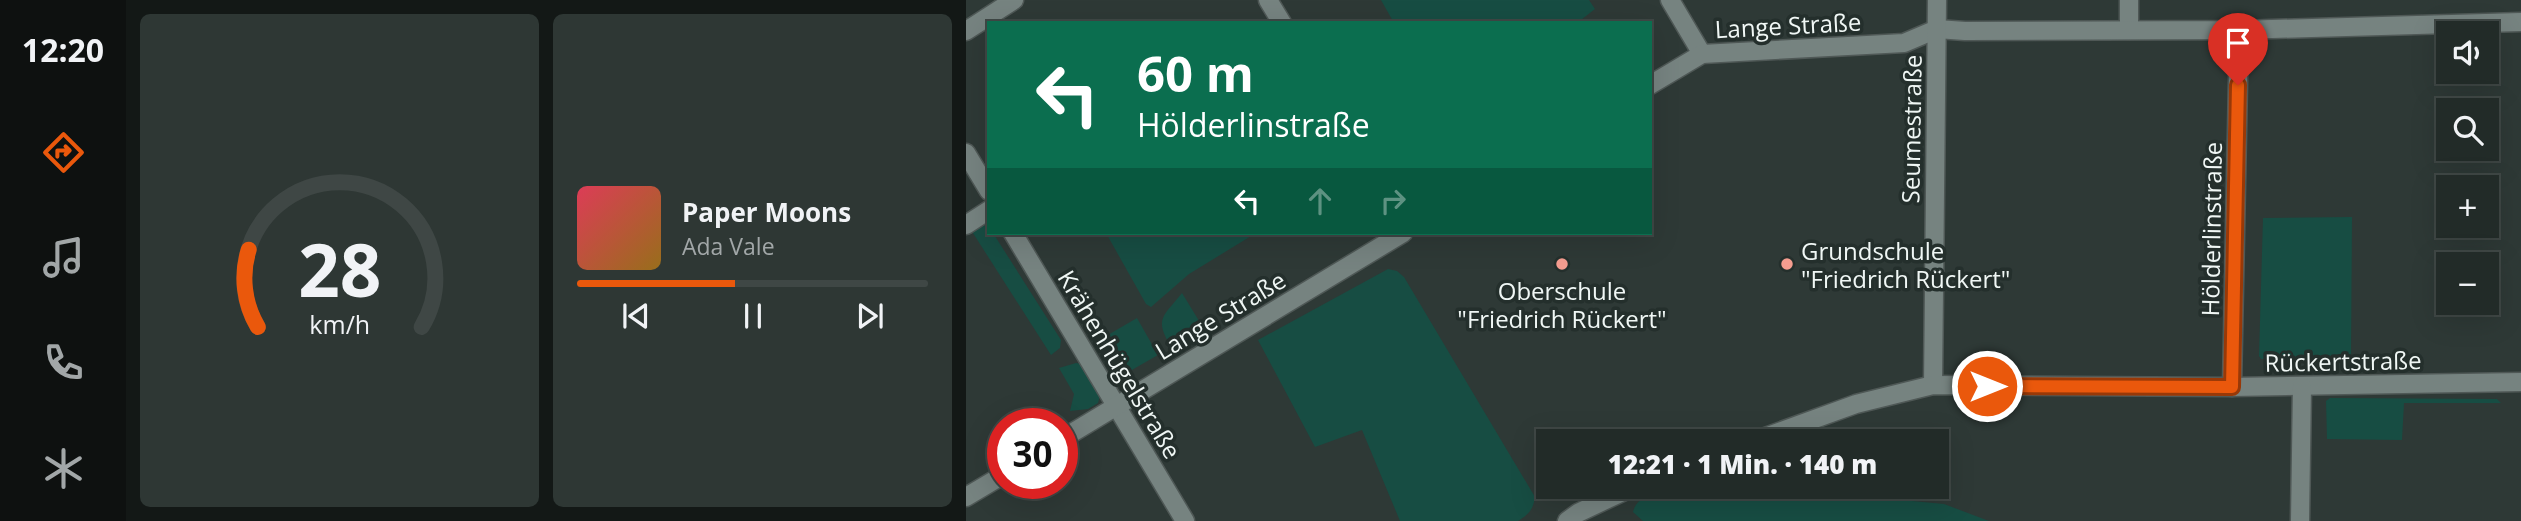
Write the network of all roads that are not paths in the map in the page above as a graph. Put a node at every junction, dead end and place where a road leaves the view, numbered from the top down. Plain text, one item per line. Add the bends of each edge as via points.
1 (1014, 0) edge
2 (1269, 0) edge
3 (1670, 0) edge
4 (1937, 0) edge
5 (2129, 0) edge
6 (1281, 21) edge
7 (2521, 22) edge
8 (1937, 29) junction
9 (966, 30) edge
10 (2129, 30) junction
11 (2239, 30) junction
12 (1702, 54) junction
13 (1652, 84) edge
14 (966, 153) edge
15 (987, 188) edge
16 (987, 212) edge
17 (966, 225) edge
18 (1014, 235) edge
19 (1400, 235) edge
20 (2521, 382) edge
21 (1933, 385) junction
22 (2302, 386) junction
23 (2232, 387) junction
24 (1116, 407) junction
25 (1787, 429) edge
26 (1078, 430) edge
27 (987, 485) edge
28 (966, 497) edge
29 (1612, 499) edge
30 (1579, 518) edge
31 (1185, 521) edge
32 (2301, 521) edge

1 - 9 street
2 - 6 street
3 - 12 street
4 - 8 street, Seumestraße
5 - 10 street
7 - 11 street, Lange Straße
8 - 10 street, Lange Straße
8 - 12 street, Lange Straße via 1905,43
8 - 21 street, Seumestraße
10 - 11 street, Lange Straße
11 - 23 street, Hölderlinstraße
12 - 13 street, Lange Straße
14 - 15 street
16 - 17 street
18 - 24 street, Krähenhügelstraße
19 - 24 street, Lange Straße
20 - 22 street, Rückertstraße
21 - 23 street, Rückertstraße
21 - 25 street, Rückertstraße via 1856,404
22 - 23 street, Rückertstraße
22 - 32 street
24 - 26 street, Lange Straße
24 - 31 street, Krähenhügelstraße
27 - 28 street
29 - 30 street

